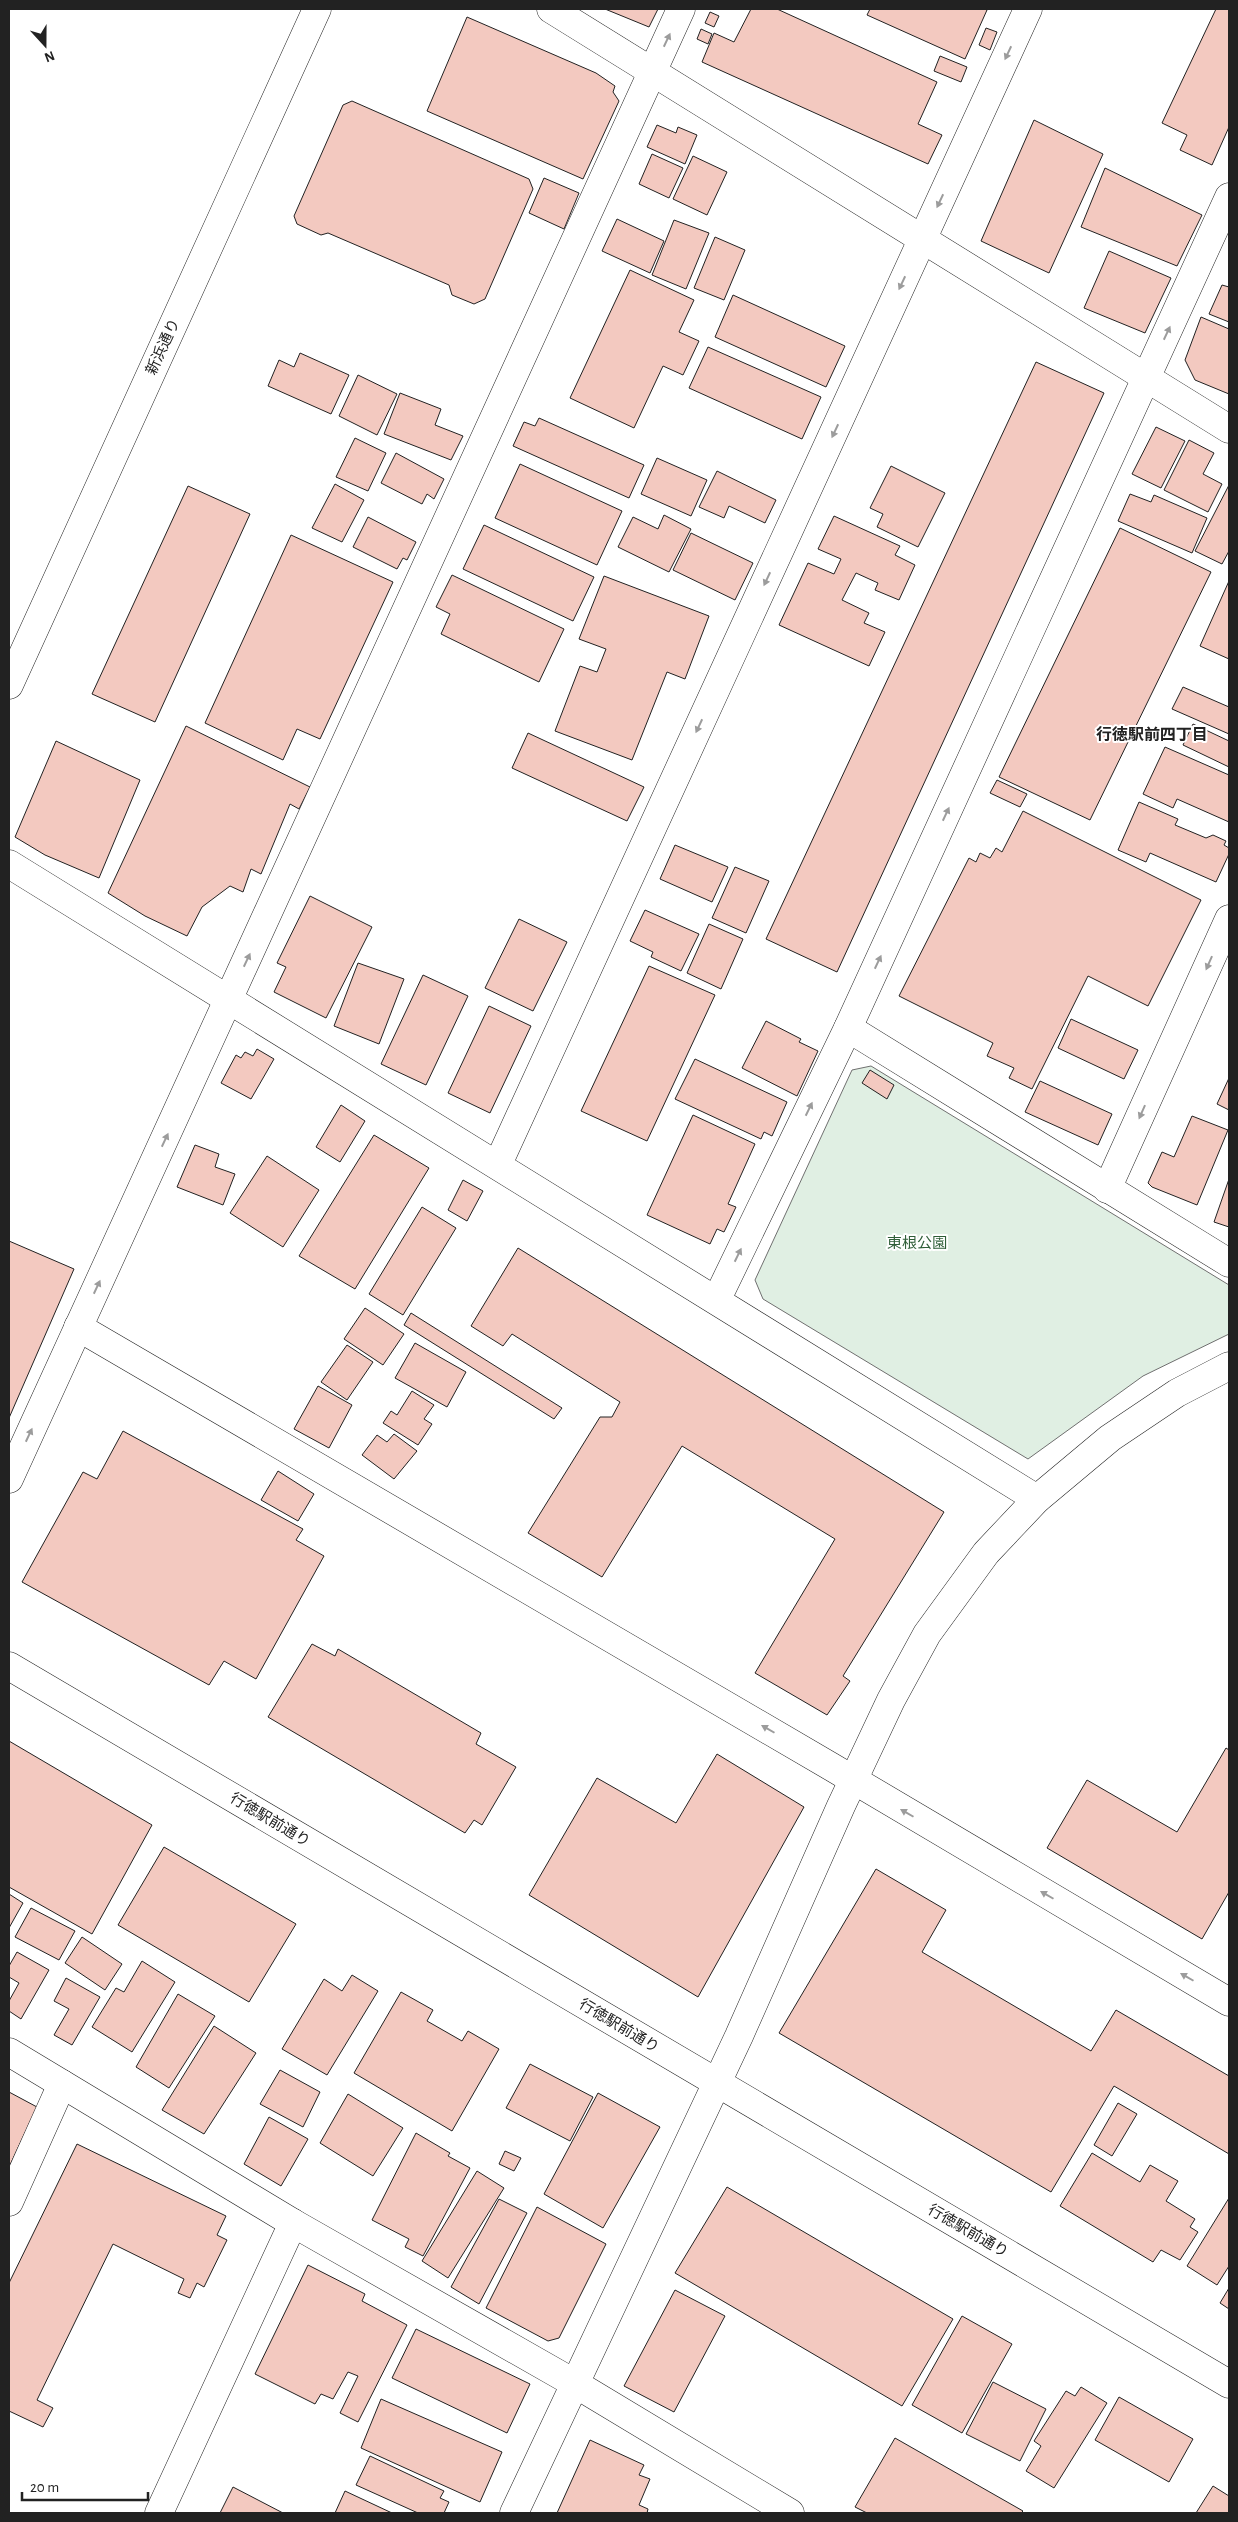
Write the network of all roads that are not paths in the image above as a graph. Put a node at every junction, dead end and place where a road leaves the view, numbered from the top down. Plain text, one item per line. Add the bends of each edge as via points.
1 (317, 9) edge
2 (550, 9) edge
3 (681, 9) edge
4 (1028, 9) edge
5 (652, 72) junction
6 (1229, 197) edge
7 (923, 239) junction
8 (1146, 378) junction
9 (1229, 429) edge
10 (9, 685) edge
11 (9, 864) edge
12 (1229, 919) edge
13 (229, 1000) junction
14 (848, 1028) junction
15 (498, 1164) junction
16 (1107, 1189) junction
17 (1229, 1263) edge
18 (717, 1299) junction
19 (78, 1327) junction
20 (1229, 1366) edge
21 (9, 1479) edge
22 (1037, 1498) junction
23 (9, 1666) edge
24 (854, 1780) junction
25 (1229, 2002) edge
26 (9, 2052) edge
27 (716, 2082) junction
28 (62, 2084) junction
29 (9, 2202) edge
30 (293, 2223) junction
31 (574, 2383) junction
32 (1229, 2384) edge
33 (159, 2513) edge
34 (514, 2513) edge
35 (790, 2513) edge

1 - 10 street, 新浜通り
2 - 5 street
5 -> 3 street
4 -> 7 street
5 - 7 street
13 -> 5 street
8 -> 6 street
7 - 8 street
7 -> 15 street
8 - 9 street
14 -> 8 street
11 - 13 street
12 -> 16 street
13 - 15 street
19 -> 13 street
14 - 16 street
18 -> 14 street
15 - 18 street
16 - 17 street
18 - 22 street
21 -> 19 street
24 -> 19 street
20 - 22 street via 1176,1393 1117,1433
22 - 24 street via 986,1554 928,1634 891,1700
23 - 27 street, 行徳駅前通り
25 -> 24 street
24 - 27 street via 740,2036
26 - 28 street
27 - 31 street
27 - 32 street, 行徳駅前通り
28 - 29 street
28 - 30 street
30 - 31 street
30 - 33 street
31 - 34 street
31 - 35 street

